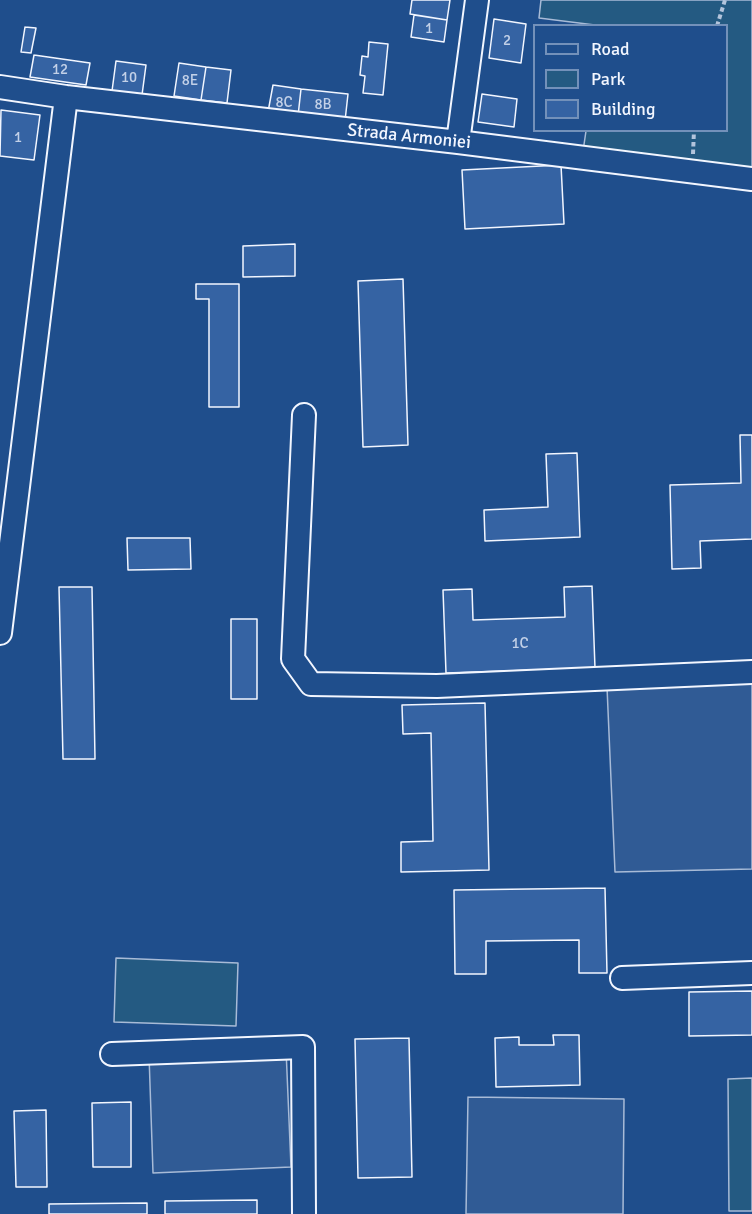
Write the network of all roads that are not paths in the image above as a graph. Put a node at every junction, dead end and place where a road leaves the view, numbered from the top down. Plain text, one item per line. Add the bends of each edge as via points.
1 (477, 0) edge
2 (0, 87) edge
3 (66, 97) junction
4 (458, 142) junction
5 (752, 179) edge
6 (304, 415) dead end
7 (0, 633) edge
8 (752, 672) edge
9 (752, 973) edge
10 (622, 978) dead end
11 (112, 1054) dead end
12 (304, 1214) edge

1 - 4 street
2 - 3 street, Strada Armoniei
3 - 4 street, Strada Armoniei
3 - 7 street
4 - 5 street, Strada Armoniei
6 - 8 street via 293,659 311,684 437,686
9 - 10 street
11 - 12 street via 303,1047

